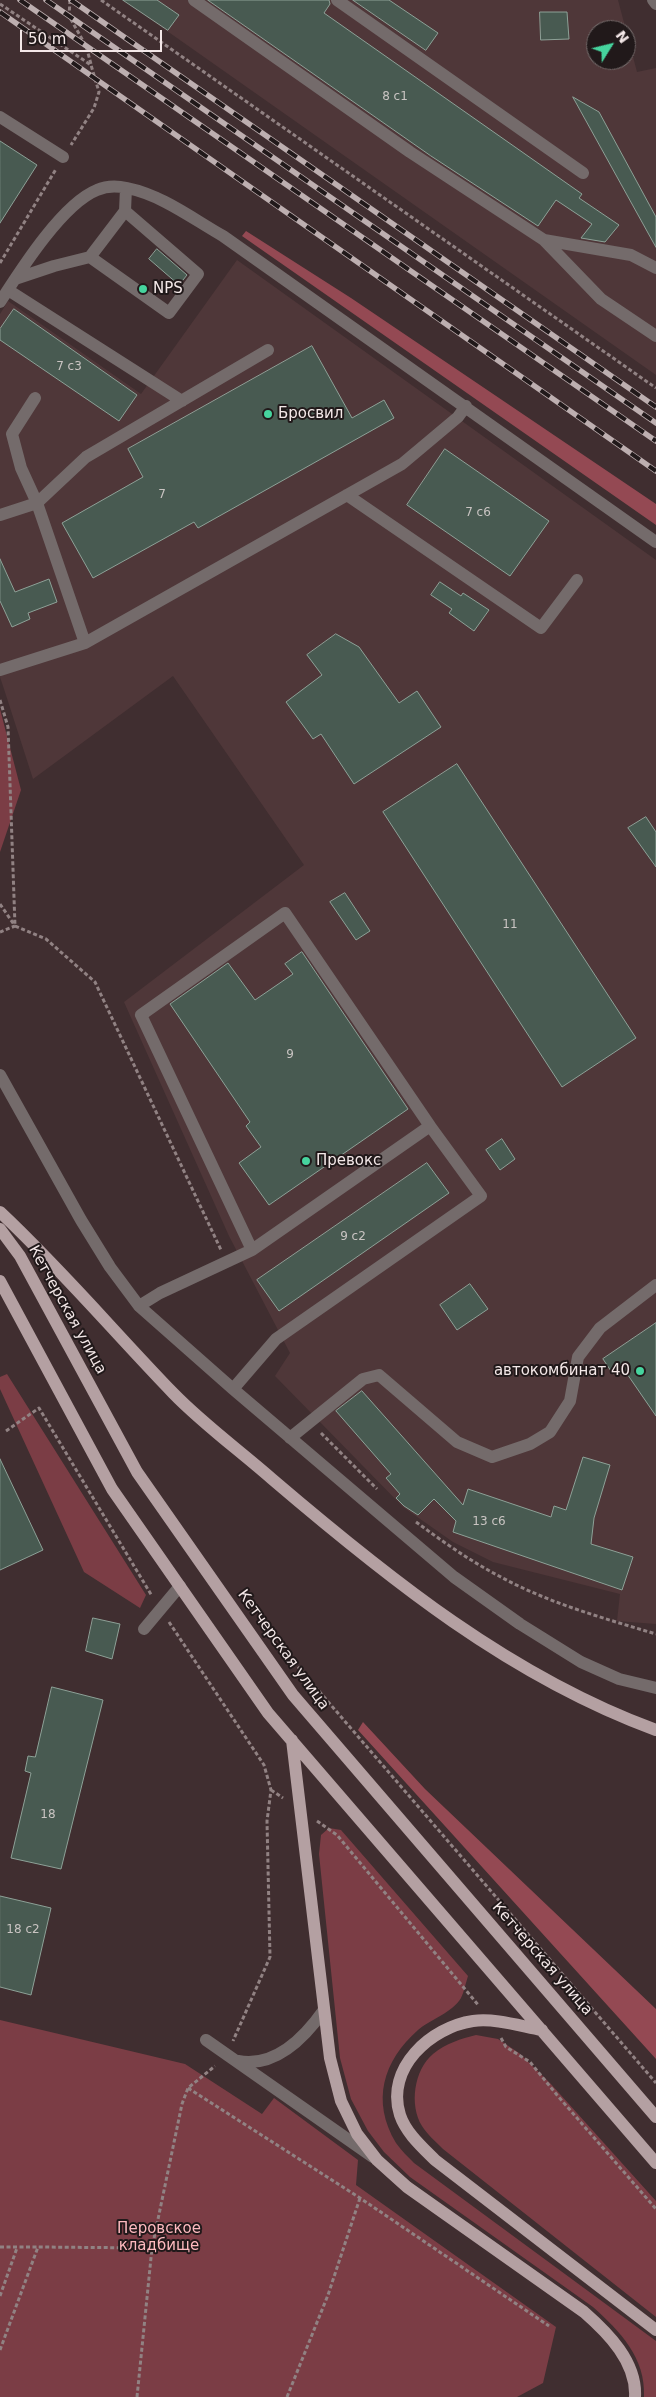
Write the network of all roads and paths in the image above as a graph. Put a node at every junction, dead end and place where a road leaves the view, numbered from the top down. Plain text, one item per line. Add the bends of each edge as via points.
1 (70, 0) edge
2 (101, 0) edge
3 (194, 0) edge
4 (337, 0) edge
5 (653, 0) edge
6 (0, 4) edge
7 (656, 4) edge
8 (91, 65) junction
9 (0, 117) edge
10 (63, 157) junction
11 (583, 173) dead end
12 (126, 188) junction
13 (125, 211) junction
14 (544, 240) junction
15 (90, 257) junction
16 (0, 263) edge
17 (656, 268) edge
18 (11, 284) junction
19 (0, 302) edge
20 (656, 336) edge
21 (268, 350) dead end
22 (656, 388) edge
23 (35, 398) dead end
24 (182, 401) junction
25 (466, 406) junction
26 (348, 495) junction
27 (37, 503) junction
28 (0, 515) edge
29 (656, 542) edge
30 (577, 580) dead end
31 (85, 643) junction
32 (0, 670) edge
33 (0, 700) edge
34 (0, 904) edge
35 (15, 926) junction
36 (0, 932) edge
37 (0, 1075) edge
38 (430, 1126) junction
39 (0, 1212) edge
40 (0, 1229) edge
41 (252, 1250) junction
42 (227, 1262) junction
43 (0, 1281) edge
44 (656, 1285) edge
45 (139, 1306) junction
46 (233, 1390) junction
47 (310, 1422) junction
48 (6, 1431) dead end
49 (290, 1438) junction
50 (379, 1490) dead end
51 (411, 1518) dead end
52 (180, 1586) junction
53 (160, 1609) junction
54 (144, 1629) dead end
55 (656, 1634) edge
56 (275, 1640) dead end
57 (656, 1688) edge
58 (656, 1730) edge
59 (292, 1740) junction
60 (271, 1790) junction
61 (301, 1810) junction
62 (324, 2010) junction
63 (491, 2021) junction
64 (542, 2030) junction
65 (206, 2040) dead end
66 (231, 2057) junction
67 (656, 2084) edge
68 (188, 2088) junction
69 (656, 2117) edge
70 (377, 2160) junction
71 (656, 2163) edge
72 (360, 2198) junction
73 (656, 2209) edge
74 (0, 2247) edge
75 (18, 2248) junction
76 (38, 2248) junction
77 (152, 2248) junction
78 (0, 2296) edge
79 (549, 2326) dead end
80 (656, 2330) edge
81 (0, 2350) edge
82 (137, 2397) edge
83 (287, 2397) edge
84 (634, 2397) edge

1 - 8 path via 69,16 86,46
2 - 22 path
3 - 14 lane via 410,152
4 - 11 lane
5 - 7 lane
6 - 8 path
8 - 10 path via 99,92 94,108
9 - 10 lane
10 - 16 path
12 - 13 lane
12 - 18 lane via 98,190 75,205
12 - 25 lane via 176,208 223,236
13 - 15 lane
13 - 15 lane via 198,274 169,313
14 - 17 lane via 631,255
14 - 20 lane via 602,299
15 - 18 lane via 54,266
18 - 19 lane
18 - 24 lane
21 - 24 lane
23 - 27 lane via 12,434 21,468
24 - 27 lane via 86,457
25 - 26 lane via 458,418 402,464
25 - 29 lane
26 - 30 lane via 541,628
26 - 31 lane
27 - 28 lane
27 - 31 lane
31 - 32 lane
33 - 35 path via 8,727
34 - 35 path
35 - 36 path
35 - 42 path via 46,939 95,982
37 - 45 lane via 81,1220
38 - 41 lane
38 - 41 lane via 285,914 142,1015
38 - 46 lane via 481,1196 276,1339
39 - 58 main road via 175,1395 316,1516 498,1652 609,1713
40 - 69 main road, Кетчерская улица via 20,1256 137,1472 293,1695
41 - 42 lane
42 - 45 lane
43 - 52 main road via 112,1489
44 - 47 lane via 600,1328 578,1357 570,1401 550,1432 530,1444 492,1457 457,1442 379,1375 363,1379
45 - 46 lane
46 - 49 lane
47 - 49 lane
47 - 50 path
48 - 53 path via 39,1408
49 - 57 lane via 454,1577 520,1624 581,1662 619,1679
51 - 55 path via 498,1576 542,1596
52 - 53 lane
52 - 59 main road via 268,1713
53 - 54 lane
53 - 60 path via 264,1765
56 - 67 path
59 - 61 main road
59 - 64 main road
60 - 61 path
60 - 66 path via 267,1821 270,1957
61 - 62 main road
61 - 63 path via 337,1835
62 - 66 lane via 312,2028 280,2054 249,2063
62 - 70 main road via 330,2058 341,2101 356,2134
63 - 64 main road
63 - 73 path via 506,2047 530,2062
63 - 80 main road via 453,2026 414,2053 403,2069 398,2091 400,2114 412,2137 435,2160
64 - 71 main road
65 - 66 lane
66 - 68 path
66 - 70 lane
68 - 72 path
68 - 77 path
70 - 84 main road via 407,2187 605,2330 630,2368
72 - 79 path
72 - 83 path via 328,2295
74 - 75 path
75 - 76 path
75 - 78 path
76 - 77 path
76 - 81 path
77 - 82 path

